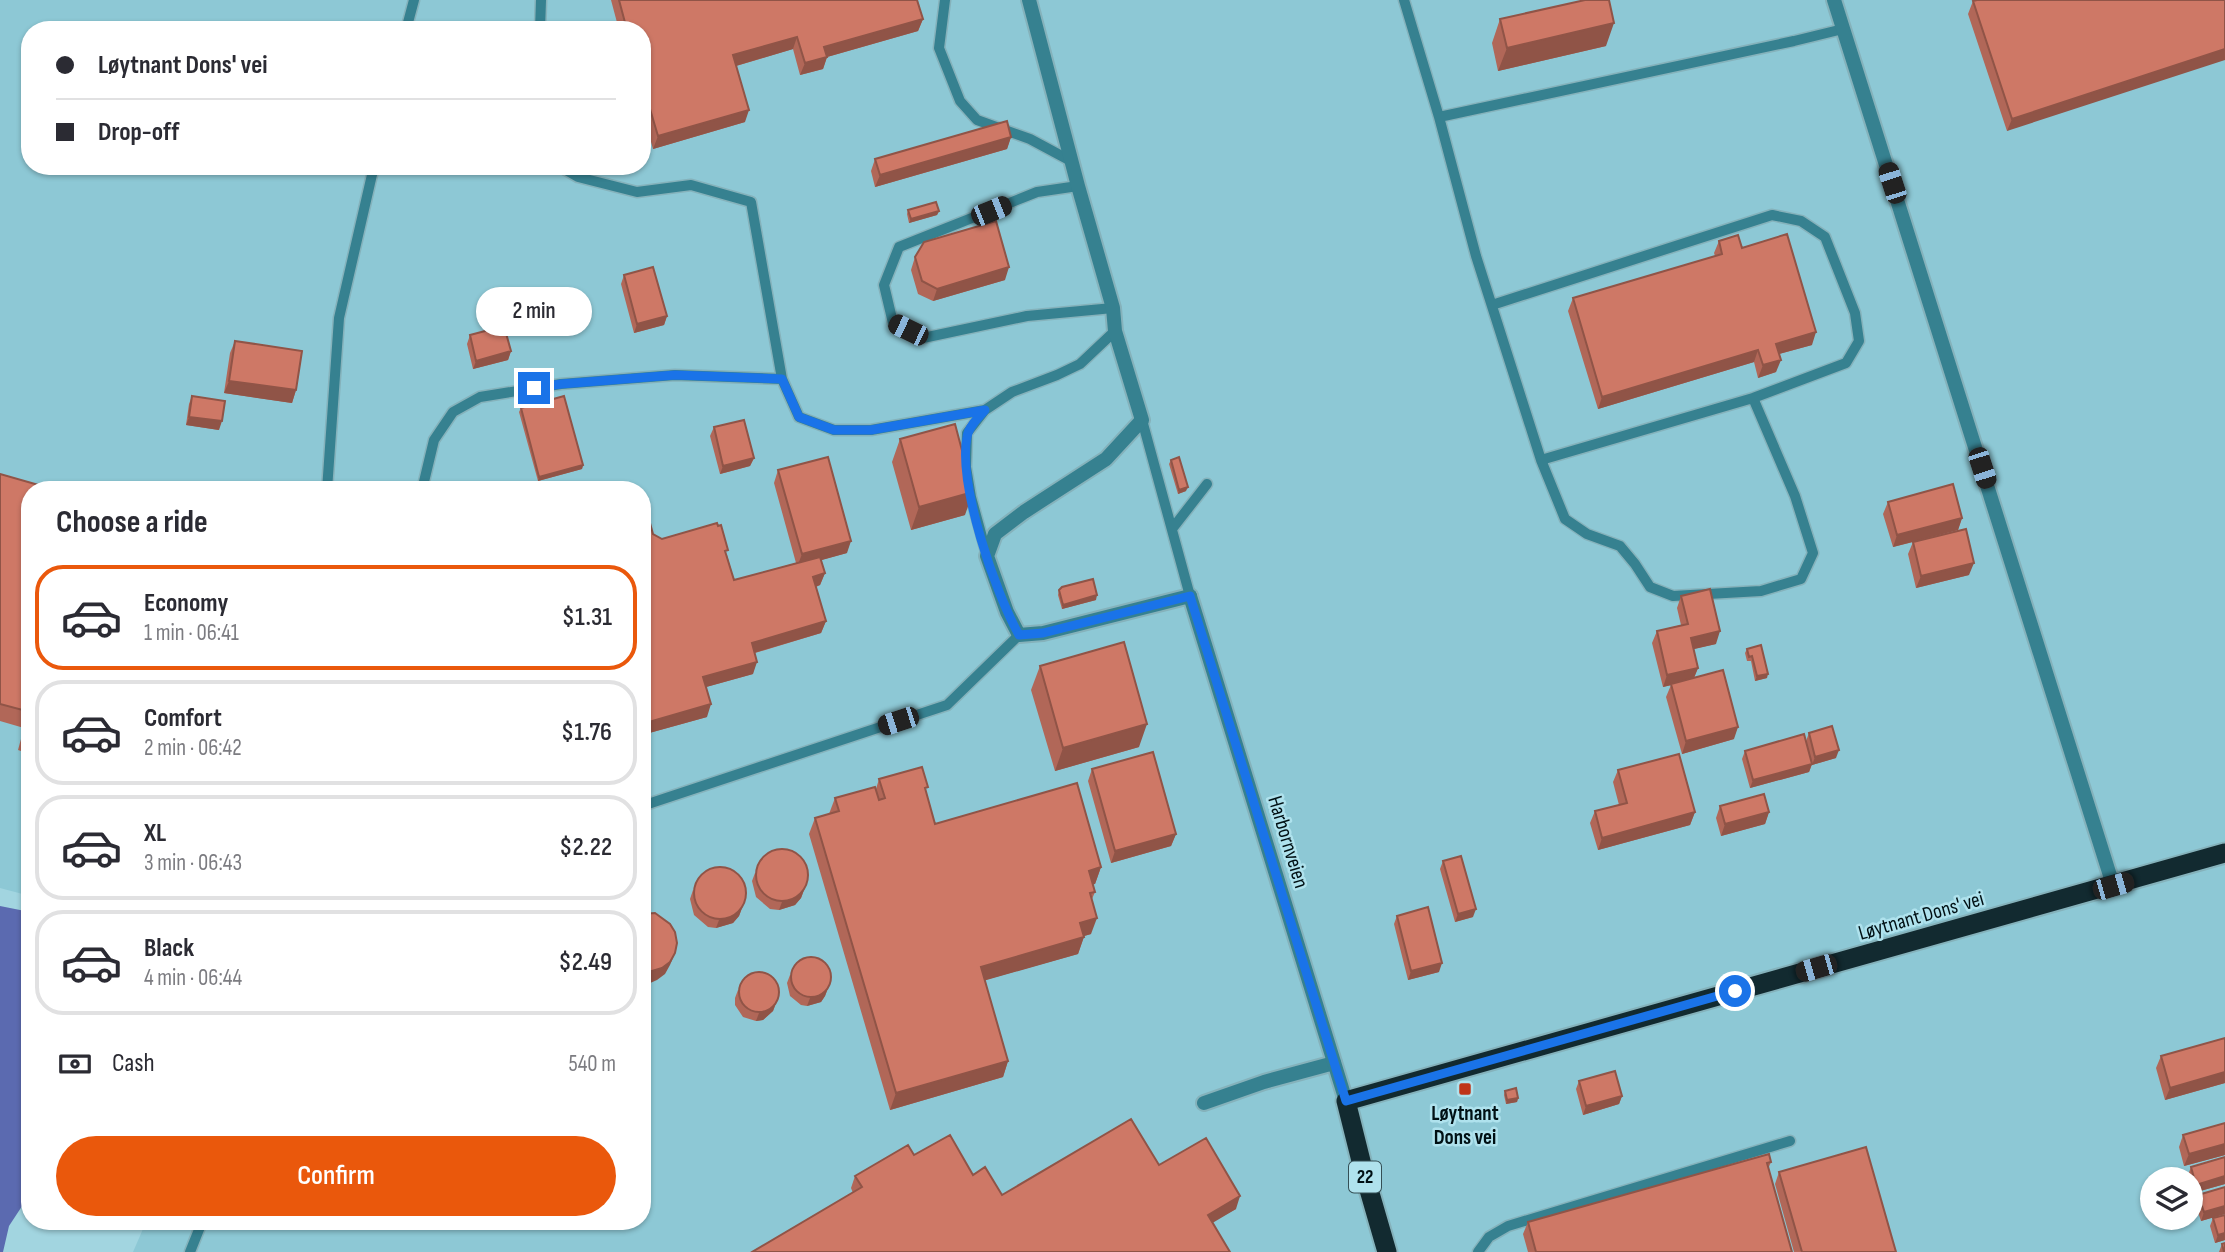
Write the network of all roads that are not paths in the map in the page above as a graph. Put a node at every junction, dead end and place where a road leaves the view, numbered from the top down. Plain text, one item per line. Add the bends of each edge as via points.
1 (414, 0) edge
2 (541, 0) edge
3 (945, 0) edge
4 (1029, 0) edge
5 (1404, 0) edge
6 (1834, 0) edge
7 (408, 21) edge
8 (540, 21) edge
9 (1843, 29) junction
10 (1438, 117) junction
11 (1071, 161) junction
12 (372, 175) edge
13 (575, 175) edge
14 (1078, 186) junction
15 (1492, 305) junction
16 (1113, 308) junction
17 (1115, 331) junction
18 (782, 379) junction
19 (1753, 397) junction
20 (985, 410) junction
21 (1143, 419) junction
22 (1541, 460) junction
23 (328, 481) edge
24 (424, 481) edge
25 (1207, 484) dead end
26 (1172, 529) junction
27 (987, 556) junction
28 (1190, 596) junction
29 (1019, 635) junction
30 (651, 803) edge
31 (2225, 853) edge
32 (2113, 886) junction
33 (1334, 1063) junction
34 (1346, 1101) junction
35 (1204, 1103) dead end
36 (1790, 1141) dead end
37 (199, 1230) edge
38 (190, 1252) edge
39 (1387, 1252) edge
40 (1478, 1252) edge

1 - 7 lane
2 - 8 lane
3 - 11 lane via 939,48 960,102 977,120 1030,139
4 - 11 street
5 - 10 lane
6 - 9 street
9 - 10 lane
9 - 32 street
10 - 15 lane
11 - 14 street
12 - 23 lane via 340,318
13 - 18 lane via 637,192 691,186 751,202
14 - 16 street
14 - 16 lane via 1037,192 899,247 884,285 893,323 923,338 1027,316
15 - 19 lane via 1772,215 1801,220 1825,237 1856,313 1859,341 1846,363
15 - 22 lane
16 - 17 street
17 - 20 lane via 1080,364 1012,392
17 - 21 street
18 - 20 lane via 799,417 834,430 871,430
18 - 24 lane via 675,375 561,384 480,397 453,412 434,440
19 - 22 lane
19 - 22 lane via 1814,553 1801,579 1761,591 1673,596 1650,587 1620,546 1587,534 1565,519
20 - 27 lane via 967,433 966,467
21 - 26 lane
21 - 27 street via 1106,459 995,534
25 - 26 lane
26 - 28 lane
27 - 29 street
28 - 29 street
28 - 33 street, Harbornveien
29 - 30 lane via 947,705
31 - 32 highway, Løytnant Dons' vei
32 - 34 highway, Løytnant Dons' vei
33 - 34 street, Harbornveien
33 - 35 street
34 - 39 highway, 22
36 - 40 lane via 1508,1226 1489,1237
37 - 38 lane

